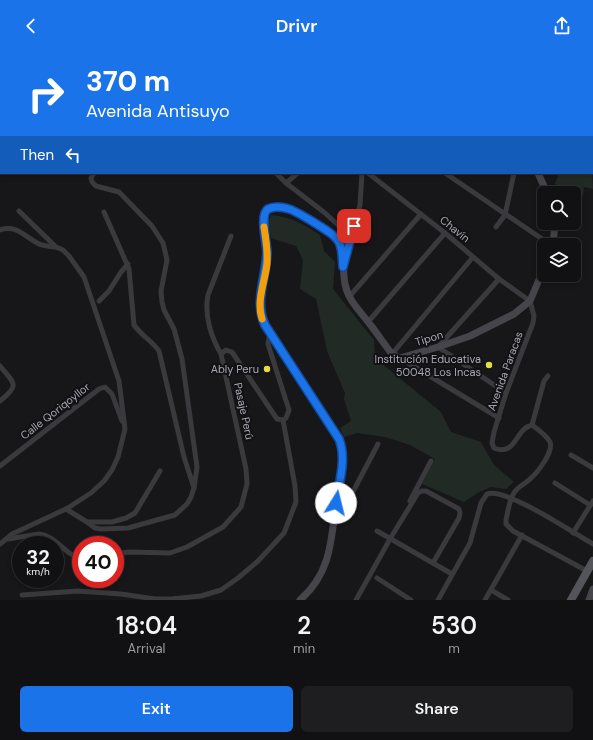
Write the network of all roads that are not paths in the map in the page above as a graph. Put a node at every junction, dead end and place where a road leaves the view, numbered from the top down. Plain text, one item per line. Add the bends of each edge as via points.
1 (93, 174) edge
2 (277, 174) edge
3 (297, 174) edge
4 (362, 174) edge
5 (369, 174) edge
6 (447, 174) edge
7 (514, 174) edge
8 (538, 174) edge
9 (286, 183) junction
10 (544, 186) edge
11 (19, 211) dead end
12 (104, 212) dead end
13 (421, 214) junction
14 (506, 215) junction
15 (496, 227) dead end
16 (0, 230) edge
17 (444, 233) junction
18 (232, 236) dead end
19 (351, 237) junction
20 (541, 238) edge
21 (56, 248) junction
22 (472, 257) junction
23 (128, 264) junction
24 (343, 267) junction
25 (499, 279) junction
26 (538, 282) edge
27 (349, 297) junction
28 (99, 301) dead end
29 (530, 301) junction
30 (368, 322) junction
31 (273, 336) junction
32 (438, 347) junction
33 (221, 354) junction
34 (392, 354) junction
35 (400, 358) junction
36 (0, 366) edge
37 (548, 376) dead end
38 (506, 393) junction
39 (0, 402) edge
40 (498, 418) junction
41 (283, 420) junction
42 (532, 425) junction
43 (125, 429) junction
44 (378, 444) dead end
45 (571, 455) dead end
46 (430, 461) dead end
47 (0, 466) edge
48 (593, 468) edge
49 (160, 471) dead end
50 (555, 483) dead end
51 (194, 488) junction
52 (512, 498) junction
53 (592, 503) edge
54 (66, 509) junction
55 (335, 511) junction
56 (87, 522) junction
57 (377, 532) dead end
58 (573, 533) junction
59 (522, 535) junction
60 (4, 539) junction
61 (390, 539) junction
62 (0, 544) edge
63 (593, 544) edge
64 (124, 553) edge
65 (72, 555) edge
66 (433, 563) junction
67 (593, 563) edge
68 (587, 571) junction
69 (452, 574) junction
70 (377, 578) dead end
71 (491, 590) junction
72 (593, 590) edge
73 (22, 594) dead end
74 (300, 600) edge
75 (356, 600) edge
76 (411, 600) edge
77 (438, 600) edge
78 (485, 600) edge
79 (508, 600) edge
80 (570, 600) edge
81 (589, 600) edge

1 - 51 street via 91,178 96,186 119,192 152,226 163,243 167,260 161,291 162,302 174,329 182,359 197,467
2 - 9 street
3 - 9 street
4 - 19 street via 360,205
5 - 13 street, Chavín
6 - 14 street
7 - 14 street
8 - 10 street
9 - 19 street
11 - 21 street
12 - 23 street
13 - 17 street, Chavín
13 - 27 street
14 - 15 street
14 - 20 street
16 - 21 street via 11,228 40,244
17 - 22 street, Chavín
17 - 30 street
18 - 33 street via 207,300 213,341
19 - 24 street
21 - 43 street via 69,256 84,277 119,381
22 - 25 street, Chavín
22 - 34 street
23 - 28 street
23 - 51 street via 134,324 159,351 184,457
24 - 27 street
24 - 31 street via 341,246 330,232 290,209 268,209 263,220 267,264 260,302 262,318
25 - 29 street, Chavín
25 - 32 street
26 - 29 street, Tipon
27 - 30 street
29 - 32 street, Tipon via 508,318 470,336
29 - 38 street, Avenida Paracas via 533,323
30 - 34 street
31 - 41 street via 268,340 269,348 289,410
31 - 55 street via 341,444 342,465
32 - 35 street, Tipon
32 - 38 street
33 - 41 street, Pasaje Perú via 226,350 232,352 277,419
33 - 64 street, Pasaje Perú via 246,469 247,484 241,507 222,527 187,547 170,552
34 - 35 street
35 - 40 street
36 - 39 street via 14,385 12,392
37 - 42 street via 544,381
38 - 40 street, Avenida Paracas
40 - 42 street, Avenida Paracas via 492,443 494,448 502,451 512,445 523,430
41 - 73 street via 296,502 284,533 258,561 221,590 201,596 171,599 78,591
42 - 52 street via 544,434 551,447 540,467
43 - 47 street, Calle Qoriqoyllor via 112,394 104,387 98,389
43 - 54 street via 118,457 108,475 91,493
44 - 55 street via 345,507
45 - 48 street
46 - 61 street
49 - 56 street via 135,513 112,522
50 - 53 street
51 - 56 street via 187,504 175,515 128,528 101,529
52 - 58 street
52 - 59 street via 506,524
52 - 69 street via 496,493 487,494 481,503 471,542
53 - 58 street
54 - 56 street
54 - 60 street
55 - 74 street via 327,562 317,580
57 - 61 street
58 - 63 street
59 - 68 street
59 - 71 street
60 - 62 street
60 - 65 street via 44,534
61 - 66 street
61 - 66 street via 418,493 422,491 459,509 459,518
61 - 75 street
66 - 69 street
67 - 68 main road
68 - 80 main road
69 - 77 street
70 - 76 street
71 - 78 street
71 - 79 street
72 - 81 street

